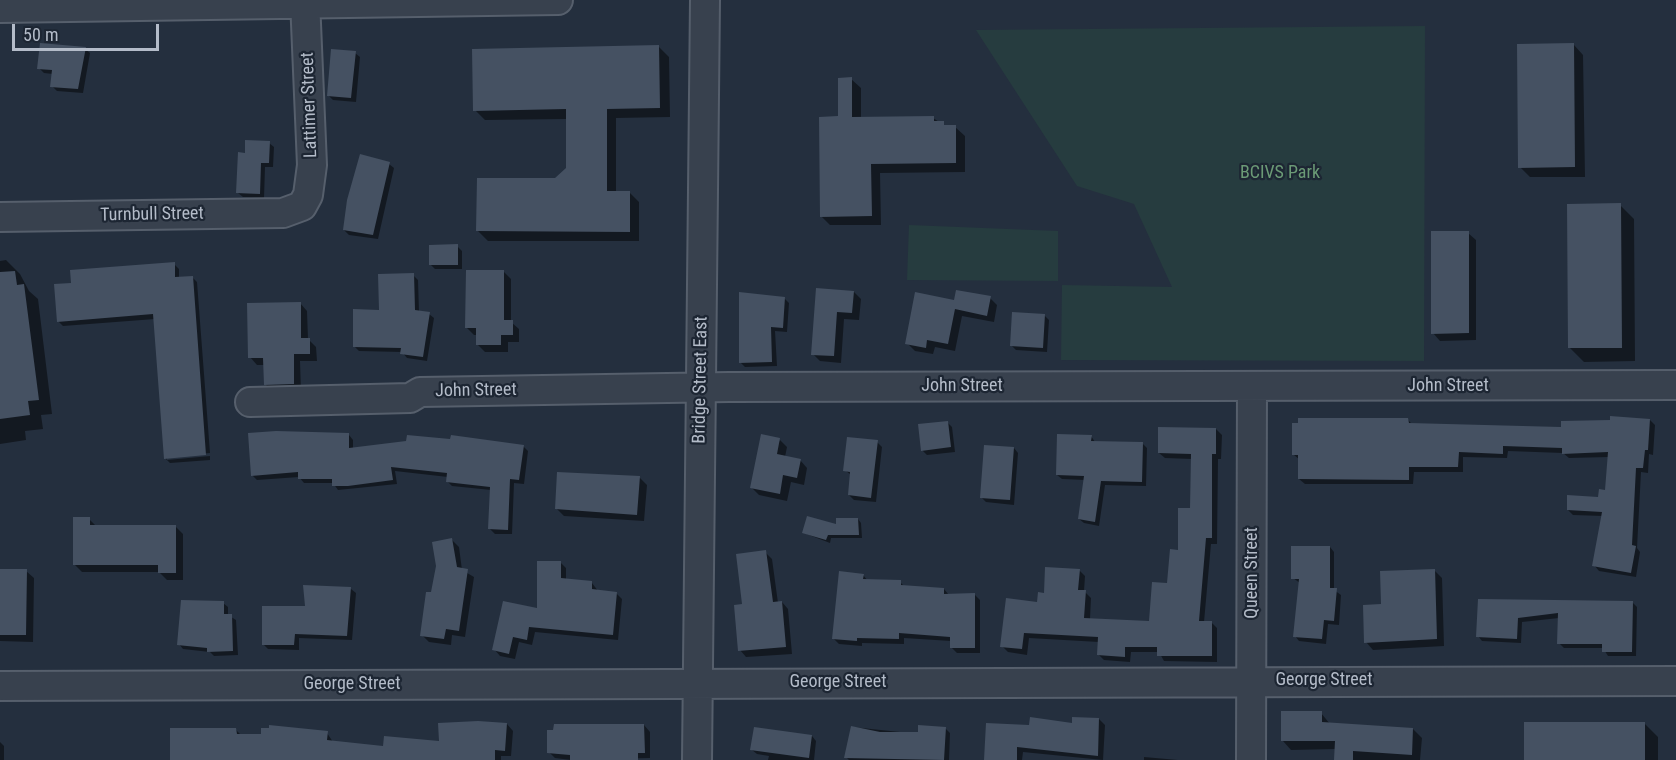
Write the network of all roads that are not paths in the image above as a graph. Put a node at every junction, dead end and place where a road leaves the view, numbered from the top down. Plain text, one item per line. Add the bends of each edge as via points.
1 (558, 0) edge
2 (705, 0) edge
3 (244, 2) edge
4 (306, 2) edge
5 (0, 8) edge
6 (302, 206) joint
7 (0, 217) edge
8 (1252, 386) junction
9 (1676, 386) edge
10 (701, 387) junction
11 (249, 402) dead end
12 (1251, 681) junction
13 (1676, 681) edge
14 (697, 683) junction
15 (0, 686) edge
16 (697, 760) edge
17 (1251, 760) edge

1 - 4 street
2 - 10 street, Bridge Street East
3 - 4 street
3 - 5 street
4 - 6 street, Lattimer Street via 312,165 308,195
6 - 7 street, Turnbull Street via 283,213
8 - 9 street, John Street
8 - 10 street, John Street
8 - 12 street, Queen Street
10 - 11 street, John Street via 420,392 410,398
10 - 14 street, Bridge Street East
12 - 13 street, George Street
12 - 14 street, George Street
12 - 17 street, Queen Street
14 - 15 street, George Street
14 - 16 street, Bridge Street East

